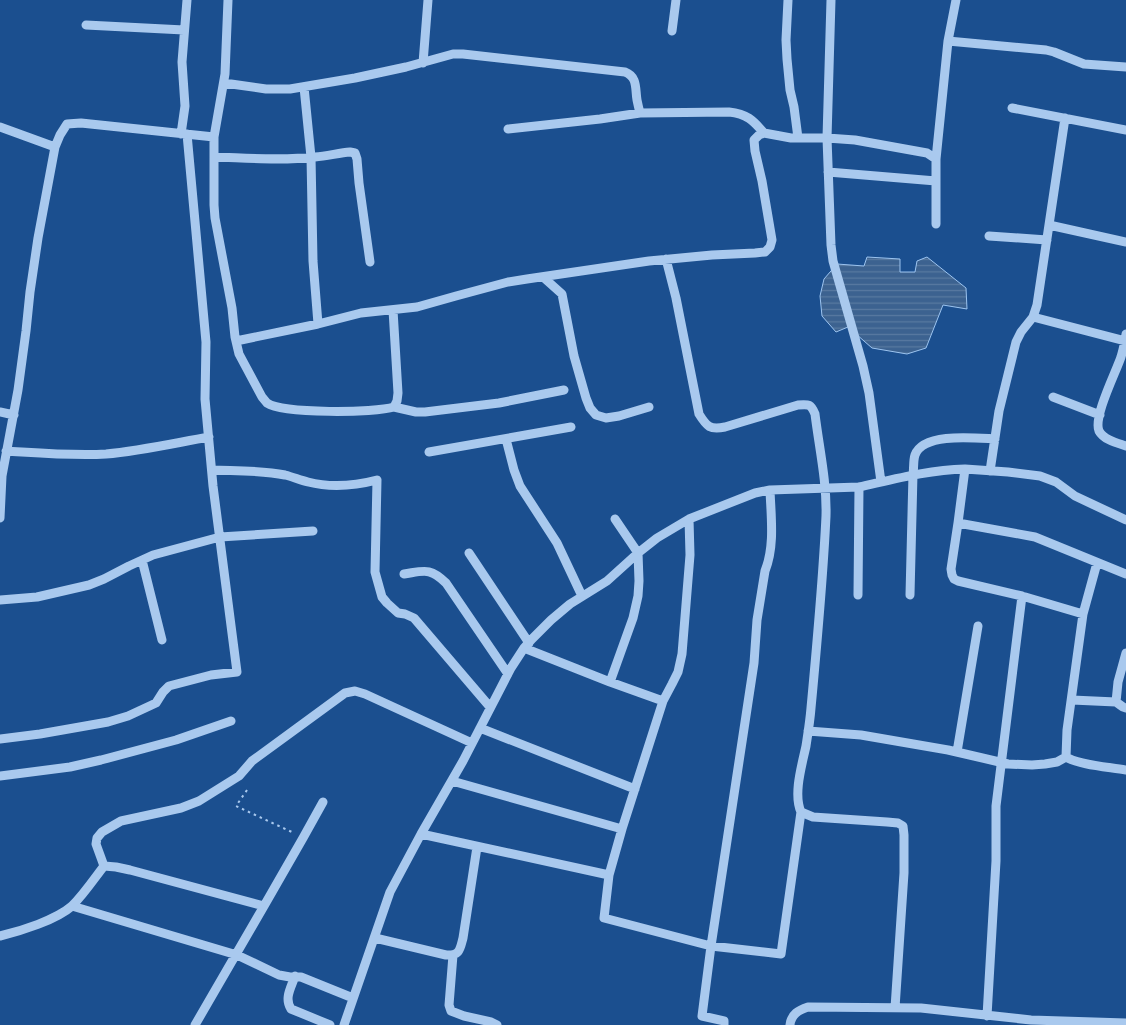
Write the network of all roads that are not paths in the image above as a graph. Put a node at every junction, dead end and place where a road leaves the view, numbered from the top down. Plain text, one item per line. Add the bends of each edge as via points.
1 (187, 0) edge
2 (228, 0) edge
3 (428, 0) edge
4 (676, 0) edge
5 (788, 0) edge
6 (831, 0) edge
7 (956, 0) edge
8 (86, 25) dead end
9 (184, 30) junction
10 (672, 31) dead end
11 (948, 41) junction
12 (422, 63) junction
13 (1126, 67) edge
14 (224, 83) junction
15 (304, 87) junction
16 (1012, 108) dead end
17 (640, 113) junction
18 (1065, 118) junction
19 (0, 127) edge
20 (508, 129) dead end
21 (1126, 130) edge
22 (184, 134) junction
23 (764, 134) junction
24 (214, 137) junction
25 (798, 138) junction
26 (827, 138) junction
27 (55, 147) junction
28 (214, 157) junction
29 (310, 157) junction
30 (936, 159) junction
31 (828, 172) junction
32 (936, 181) junction
33 (936, 224) dead end
34 (1049, 225) junction
35 (989, 236) dead end
36 (1047, 240) junction
37 (1126, 242) edge
38 (666, 259) junction
39 (370, 262) dead end
40 (543, 277) junction
41 (393, 310) junction
42 (1032, 317) junction
43 (318, 324) junction
44 (1125, 337) edge
45 (236, 342) junction
46 (564, 390) dead end
47 (1053, 397) dead end
48 (394, 407) junction
49 (650, 407) dead end
50 (0, 412) edge
51 (14, 414) junction
52 (1100, 415) junction
53 (571, 428) dead end
54 (209, 437) junction
55 (995, 438) junction
56 (506, 440) junction
57 (1126, 446) edge
58 (6, 451) junction
59 (429, 452) dead end
60 (965, 469) junction
61 (212, 470) junction
62 (990, 471) junction
63 (913, 474) junction
64 (881, 482) junction
65 (859, 486) junction
66 (825, 488) junction
67 (770, 490) junction
68 (0, 518) edge
69 (615, 518) dead end
70 (689, 519) junction
71 (1126, 520) edge
72 (958, 523) junction
73 (313, 531) dead end
74 (220, 537) junction
75 (469, 553) dead end
76 (638, 553) junction
77 (142, 560) junction
78 (1097, 563) junction
79 (404, 574) dead end
80 (1126, 574) edge
81 (858, 595) dead end
82 (910, 595) dead end
83 (582, 596) junction
84 (1022, 596) junction
85 (0, 600) edge
86 (1083, 614) junction
87 (978, 626) dead end
88 (162, 640) dead end
89 (527, 645) junction
90 (1126, 653) edge
91 (508, 674) junction
92 (610, 682) junction
93 (1072, 700) junction
94 (663, 701) junction
95 (1116, 702) junction
96 (490, 707) junction
97 (1126, 708) edge
98 (231, 721) dead end
99 (480, 728) junction
100 (808, 731) junction
101 (0, 739) edge
102 (472, 743) junction
103 (958, 752) junction
104 (1066, 757) junction
105 (1002, 762) junction
106 (1126, 770) edge
107 (0, 776) edge
108 (452, 781) junction
109 (635, 788) junction
110 (323, 802) dead end
111 (800, 812) junction
112 (622, 829) junction
113 (421, 834) junction
114 (477, 847) junction
115 (104, 866) junction
116 (609, 875) junction
117 (72, 906) junction
118 (264, 906) junction
119 (0, 936) edge
120 (375, 938) junction
121 (711, 946) junction
122 (237, 955) junction
123 (454, 955) junction
124 (295, 976) junction
125 (353, 998) junction
126 (895, 1008) junction
127 (987, 1016) junction
128 (1126, 1023) edge
129 (195, 1025) edge
130 (330, 1025) edge
131 (344, 1025) edge
132 (497, 1025) edge
133 (724, 1025) edge
134 (790, 1025) edge

1 - 9 street
2 - 14 street
3 - 12 street
4 - 10 street
5 - 25 street via 787,59
6 - 26 street
7 - 11 street
8 - 9 street
9 - 22 street
11 - 13 street via 1046,50 1084,64
11 - 30 street
12 - 15 street
12 - 17 street via 463,54 625,72 634,79
14 - 15 street via 266,89
14 - 24 street
15 - 29 street
16 - 18 street
17 - 20 street
17 - 23 street via 739,113
18 - 21 street
18 - 34 street
19 - 27 street
22 - 24 street
22 - 27 street via 67,124
22 - 54 street via 205,336
23 - 25 street
23 - 38 street via 754,140 770,225 770,246 765,252
24 - 28 street
25 - 26 street
26 - 30 street via 927,153
26 - 31 street
27 - 51 street via 38,238
28 - 29 street
28 - 45 street via 215,218
29 - 39 street via 355,152
29 - 43 street
30 - 32 street
31 - 32 street
31 - 64 street via 832,254 868,386
32 - 33 street
34 - 36 street
34 - 37 street
35 - 36 street
36 - 42 street
38 - 40 street
38 - 66 street via 703,421 716,429 798,405 809,405 814,414
40 - 41 street via 508,282 417,307
40 - 49 street via 562,294 574,356 590,408 596,415 606,418
41 - 43 street via 361,313
41 - 48 street via 398,393
42 - 44 street
42 - 55 street via 1016,342
43 - 45 street
44 - 52 street
45 - 48 street via 239,354 267,403 295,410 321,411 386,410
46 - 48 street via 499,403 425,412
47 - 52 street
50 - 51 street
51 - 58 street
52 - 57 street via 1099,430 1104,436
53 - 56 street
54 - 58 street via 107,454
54 - 61 street
55 - 62 street
55 - 63 street via 944,439 929,443 915,455
56 - 59 street
56 - 83 street via 520,486 557,543
58 - 68 street
60 - 62 street
60 - 63 street
60 - 72 street
61 - 74 street
61 - 96 street via 262,472 327,485 353,485 377,480 375,572 382,597 398,613 414,618
62 - 71 street via 1040,476
63 - 64 street
63 - 82 street
64 - 65 street
65 - 66 street
65 - 81 street
66 - 67 street
66 - 100 street via 823,566
67 - 70 street via 740,498
67 - 121 street via 771,549 757,620 754,663
69 - 76 street
70 - 76 street
70 - 94 street via 690,555 682,654 678,672
72 - 78 street via 1035,537
72 - 84 street via 951,569 954,579
73 - 74 street
74 - 77 street
74 - 101 street via 237,672 169,686 156,703 108,722
75 - 89 street
76 - 83 street via 607,581
76 - 92 street via 638,596
77 - 85 street via 89,585 38,597
77 - 88 street
78 - 80 street
78 - 86 street
79 - 91 street via 428,571 438,575
83 - 89 street via 560,612
84 - 86 street
84 - 105 street
86 - 93 street
87 - 103 street
89 - 91 street
89 - 92 street
90 - 95 street
91 - 96 street
92 - 94 street
93 - 95 street
93 - 104 street
94 - 109 street
95 - 97 street
96 - 99 street
98 - 107 street via 102,760
99 - 102 street
99 - 109 street
100 - 103 street via 861,735
100 - 111 street via 797,797
102 - 108 street
102 - 115 street via 365,694 356,691 345,693 252,761 238,776 199,801 121,821 102,832 96,844
103 - 105 street
104 - 105 street via 1045,764
104 - 106 street
105 - 127 street via 996,806
108 - 112 street
108 - 113 street
109 - 112 street
110 - 118 street
111 - 121 street via 781,954
111 - 126 street via 903,826 904,874
112 - 116 street
113 - 114 street
113 - 120 street via 390,892
114 - 116 street
114 - 123 street via 461,948
115 - 117 street
115 - 118 street via 139,872
116 - 121 street via 604,918
117 - 119 street via 38,924
117 - 122 street
118 - 122 street
120 - 123 street
120 - 125 street
121 - 133 street via 702,1016 724,1021
122 - 124 street via 279,975
122 - 129 street
123 - 132 street via 451,1011
124 - 125 street
124 - 130 street via 287,1001 290,1009
125 - 131 street
126 - 127 street
126 - 134 street via 808,1007 795,1013
127 - 128 street

